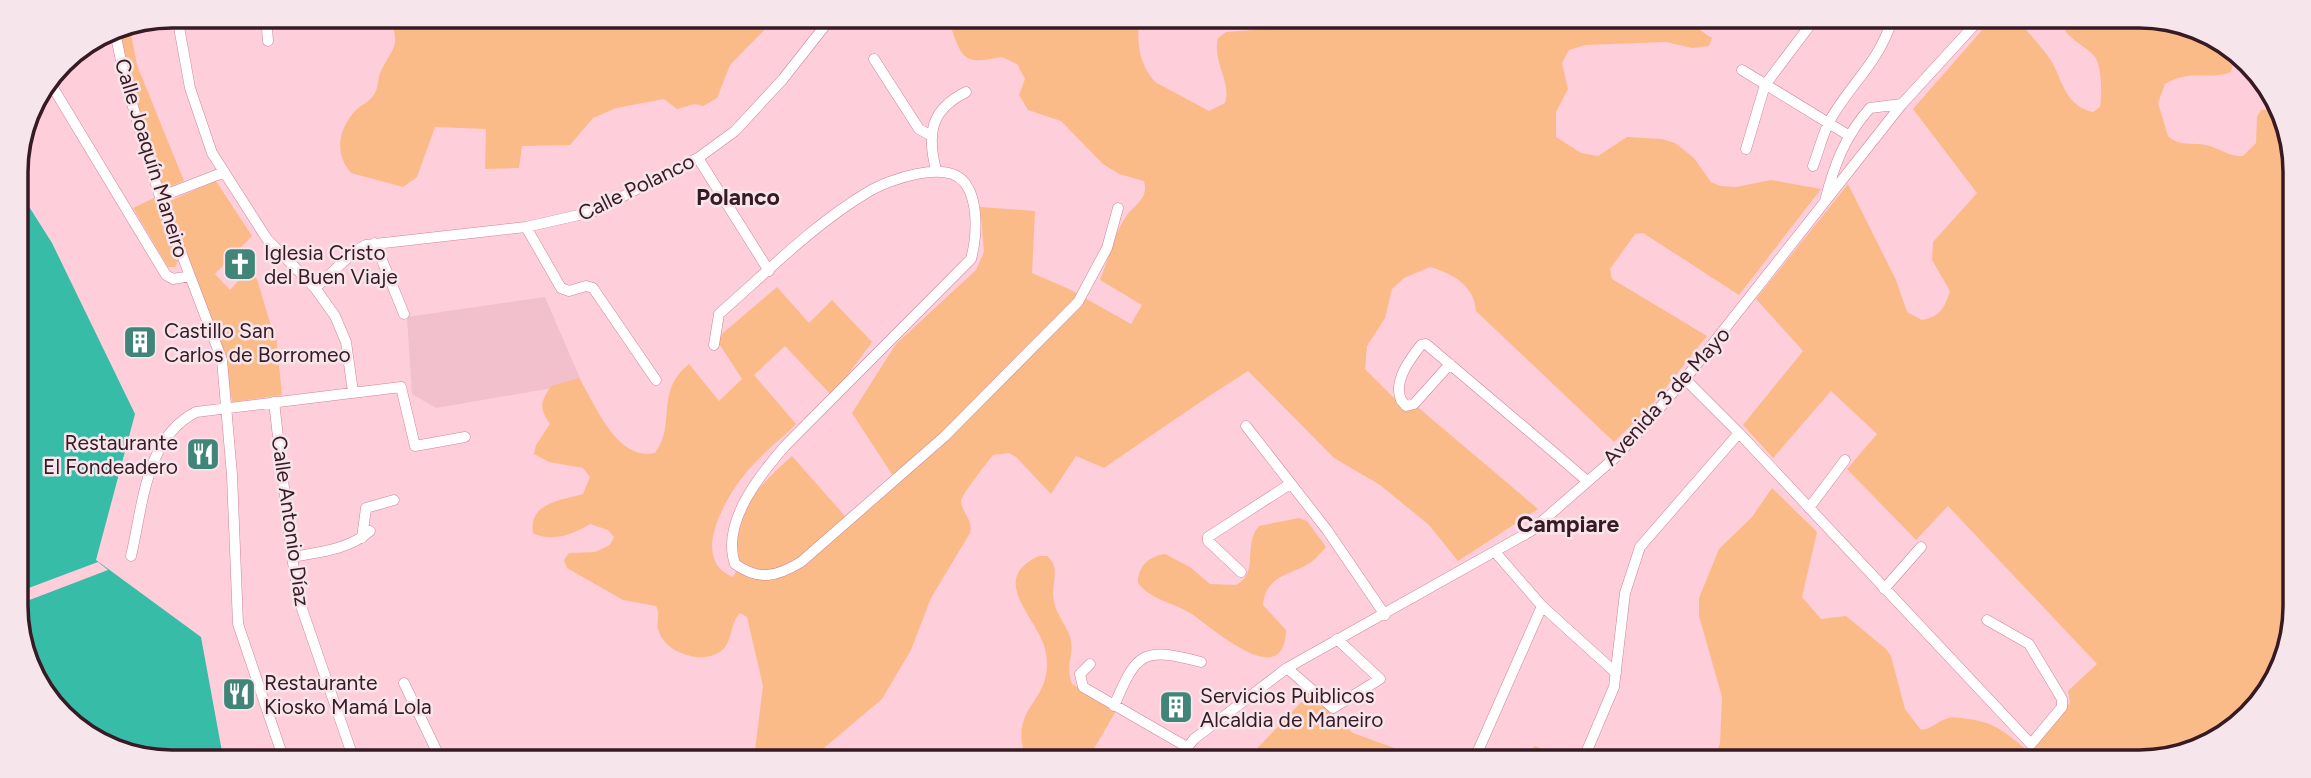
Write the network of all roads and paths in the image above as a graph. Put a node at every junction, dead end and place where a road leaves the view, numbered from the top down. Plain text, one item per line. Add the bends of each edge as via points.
1 (179, 28) edge
2 (267, 28) edge
3 (823, 28) edge
4 (1808, 28) edge
5 (1888, 28) edge
6 (1972, 28) edge
7 (117, 40) edge
8 (268, 41) dead end
9 (874, 59) dead end
10 (1742, 70) dead end
11 (1765, 85) junction
12 (54, 89) edge
13 (966, 92) dead end
14 (1902, 104) junction
15 (1828, 124) junction
16 (930, 135) junction
17 (1848, 135) junction
18 (1746, 149) dead end
19 (698, 158) junction
20 (1813, 166) dead end
21 (936, 170) junction
22 (222, 173) junction
23 (160, 197) junction
24 (1825, 205) junction
25 (1118, 208) dead end
26 (526, 228) junction
27 (375, 243) junction
28 (769, 271) junction
29 (190, 276) junction
30 (315, 288) junction
31 (404, 314) dead end
32 (714, 345) dead end
33 (1450, 364) junction
34 (656, 380) dead end
35 (1685, 380) junction
36 (353, 392) junction
37 (274, 402) junction
38 (227, 408) junction
39 (1246, 426) dead end
40 (1739, 433) junction
41 (465, 437) dead end
42 (1845, 460) dead end
43 (1587, 481) junction
44 (1290, 484) junction
45 (394, 500) dead end
46 (1809, 508) junction
47 (1922, 547) dead end
48 (1495, 551) junction
49 (131, 555) dead end
50 (292, 557) junction
51 (1241, 572) dead end
52 (1884, 589) junction
53 (1542, 606) junction
54 (1385, 615) junction
55 (1987, 620) dead end
56 (1337, 639) junction
57 (1201, 662) dead end
58 (1090, 664) dead end
59 (1287, 668) junction
60 (1616, 673) junction
61 (404, 683) dead end
62 (1114, 706) junction
63 (1186, 747) junction
64 (281, 750) edge
65 (351, 750) edge
66 (436, 750) edge
67 (1184, 750) edge
68 (1478, 750) edge
69 (1588, 750) edge

1 - 22 street via 197,113
2 - 8 street
3 - 19 street, Calle Polanco via 735,131
4 - 11 street
5 - 15 street via 1865,75
6 - 14 street, Avenida 3 de Mayo
7 - 23 street, Calle Joaquín Maneiro
9 - 16 street via 919,129
10 - 11 street
11 - 15 street
11 - 18 street
12 - 29 street via 166,275 173,279
13 - 16 street via 937,116
14 - 17 street via 1870,108
14 - 24 street, Avenida 3 de Mayo
15 - 17 street
15 - 20 street
16 - 21 street
17 - 24 street
19 - 26 street, Calle Polanco via 583,216
19 - 28 street
21 - 25 street via 960,177 969,188 976,229 971,259 773,460 745,503 731,537 735,564 751,574 772,576 801,562 945,436 1044,338 1078,302 1107,248
21 - 28 street via 870,191
22 - 23 street
22 - 30 street via 276,250
23 - 29 street, Calle Joaquín Maneiro
24 - 35 street, Avenida 3 de Mayo
26 - 27 street, Calle Polanco
26 - 34 street via 561,288 593,288
27 - 30 street, Calle Polanco via 355,251
27 - 31 street
28 - 32 street via 719,314
29 - 38 street, Calle Joaquín Maneiro via 220,352
30 - 36 street via 340,324
33 - 33 street via 1414,404 1406,406 1399,387 1421,345 1426,344
33 - 43 street
35 - 40 street
35 - 43 street, Avenida 3 de Mayo via 1618,455
36 - 37 street
36 - 41 street via 401,387 415,446
37 - 38 street
37 - 50 street, Calle Antonio Díaz
38 - 49 street via 196,412 165,437 154,459
38 - 64 street, Calle Joaquín Maneiro via 238,624
39 - 44 street
40 - 46 street
40 - 60 street via 1640,547 1625,593
42 - 46 street
43 - 48 street, Avenida 3 de Mayo via 1531,531
44 - 51 street via 1209,537
44 - 54 street
45 - 50 street via 366,508 366,535 339,548
46 - 52 street
47 - 52 street
48 - 53 street
48 - 54 street, Avenida 3 de Mayo
50 - 65 street, Calle Antonio Díaz via 307,624
52 - 55 street via 2031,744 2062,707 2062,699 2029,644
53 - 60 street
53 - 68 street
54 - 56 street, Avenida 3 de Mayo
56 - 59 street, Avenida 3 de Mayo
56 - 59 street via 1380,679 1333,708
57 - 62 street via 1165,653 1139,660 1126,676
58 - 62 street via 1080,674 1083,687
59 - 63 street, Avenida 3 de Mayo
60 - 69 street
61 - 66 street
62 - 63 street
63 - 67 street, Avenida 3 de Mayo

